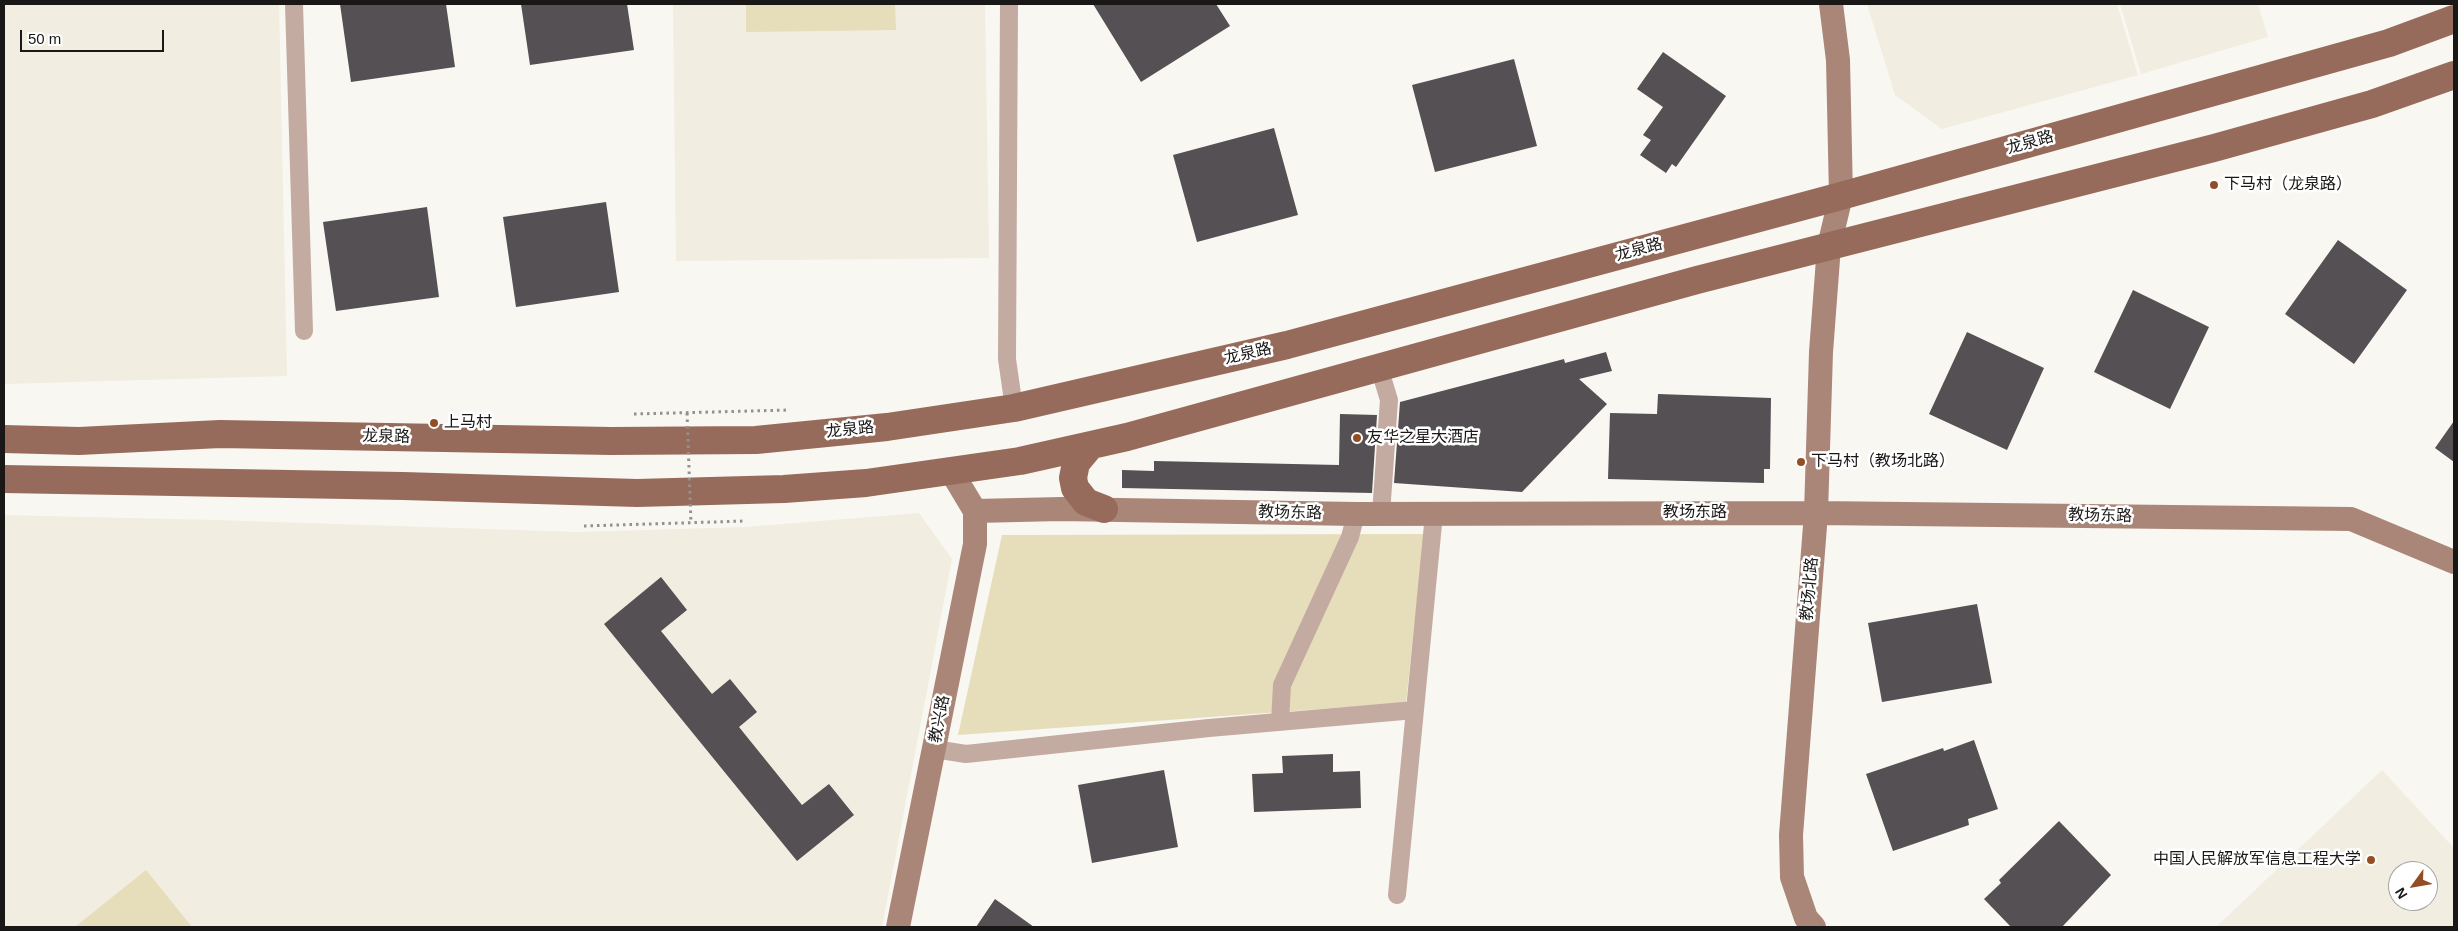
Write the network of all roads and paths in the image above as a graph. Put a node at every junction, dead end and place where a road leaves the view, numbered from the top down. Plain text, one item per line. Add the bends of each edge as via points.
1 (294, 4) edge
2 (1009, 4) edge
3 (1831, 4) edge
4 (2454, 19) edge
5 (2454, 75) edge
6 (1840, 196) junction
7 (1829, 246) junction
8 (304, 331) dead end
9 (1379, 367) junction
10 (1014, 408) junction
11 (790, 410) dead end
12 (687, 413) junction
13 (634, 414) dead end
14 (4, 439) edge
15 (1091, 445) junction
16 (950, 471) junction
17 (4, 479) edge
18 (1104, 509) junction
19 (975, 511) junction
20 (1816, 513) junction
21 (1356, 514) junction
22 (1381, 514) junction
23 (1434, 514) junction
24 (745, 522) dead end
25 (691, 523) junction
26 (584, 526) dead end
27 (2454, 562) edge
28 (1415, 710) junction
29 (1280, 722) junction
30 (934, 748) junction
31 (1397, 895) dead end
32 (898, 927) edge
33 (1814, 927) edge

1 - 8 street
2 - 10 street via 1007,359
3 - 6 street, 教场北路 via 1838,60
4 - 6 main road, 龙泉路 via 2389,43
5 - 7 main road via 2372,104 2214,148
6 - 7 street, 教场北路
6 - 10 main road, 龙泉路 via 1287,345
7 - 9 main road
7 - 20 street, 教场北路 via 1821,352
9 - 15 main road
9 - 22 street via 1389,400
10 - 14 main road, 龙泉路 via 887,427 756,440 611,441 220,434 79,441
11 - 12 path
12 - 13 path
12 - 25 path, bridge
15 - 16 main road via 1020,461
15 - 18 main road via 1076,463 1075,488 1086,502
16 - 17 main road via 866,483 784,489 637,493
16 - 19 street
18 - 19 street, 教场东路
18 - 21 street, 教场东路
19 - 30 street, 教兴路 via 975,544
20 - 23 street, 教场东路
20 - 27 street, 教场东路 via 2351,519
20 - 33 street, 教场北路 via 1791,835 1792,877 1806,918
21 - 22 street, 教场东路
21 - 29 street via 1350,537 1282,685
22 - 23 street, 教场东路
23 - 28 street
24 - 25 path
25 - 26 path
28 - 29 street
28 - 31 street
29 - 30 street via 966,754
30 - 32 street, 教兴路

